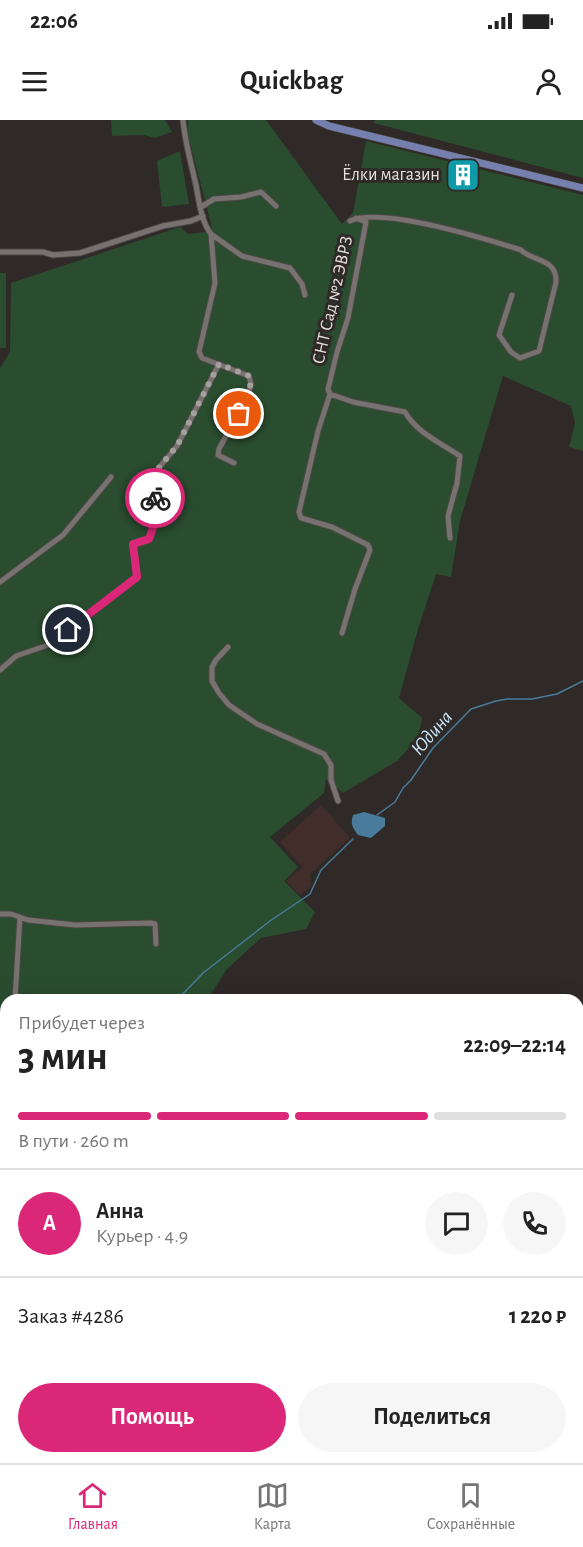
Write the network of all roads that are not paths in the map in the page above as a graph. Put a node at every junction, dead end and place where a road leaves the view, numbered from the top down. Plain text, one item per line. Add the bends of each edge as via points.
1 (183, 120) edge
2 (316, 120) edge
3 (583, 188) edge
4 (276, 206) dead end
5 (201, 207) junction
6 (203, 216) junction
7 (356, 218) junction
8 (350, 221) dead end
9 (211, 234) junction
10 (0, 252) edge
11 (306, 295) dead end
12 (513, 295) dead end
13 (219, 364) junction
14 (330, 394) junction
15 (234, 463) dead end
16 (111, 477) dead end
17 (450, 538) dead end
18 (0, 582) edge
19 (342, 633) dead end
20 (228, 647) dead end
21 (0, 670) edge
22 (338, 801) dead end
23 (0, 914) edge
24 (20, 916) junction
25 (156, 944) dead end
26 (15, 994) edge

1 - 5 street
2 - 3 main road
4 - 5 street via 261,192 214,200
5 - 6 street
6 - 9 street
6 - 10 street via 80,253
7 - 8 street, СНТ Сад №2 ЭВРЗ
7 - 12 street, СНТ Сад №2 ЭВРЗ via 399,219 463,232 521,250 552,267 557,278 539,351 520,358 499,335
7 - 14 street, СНТ Сад №2 ЭВРЗ via 366,222
9 - 11 street via 242,256 290,268
9 - 13 street via 215,283 199,352 202,358
13 - 15 street via 249,376 251,384 249,396 219,449 218,455
13 - 21 street via 177,446 142,488 169,508 154,525 149,539 133,544 137,577 51,644 16,656
14 - 17 street via 405,412 420,431 460,456 448,516
14 - 19 street, СНТ Сад №2 ЭВРЗ via 299,512 302,518 332,527 368,545 370,550
16 - 18 street via 63,535
20 - 22 street via 212,667 212,681 219,693 257,724 324,754 331,765
23 - 24 street
24 - 25 street via 75,925 151,923 155,924
24 - 26 street

